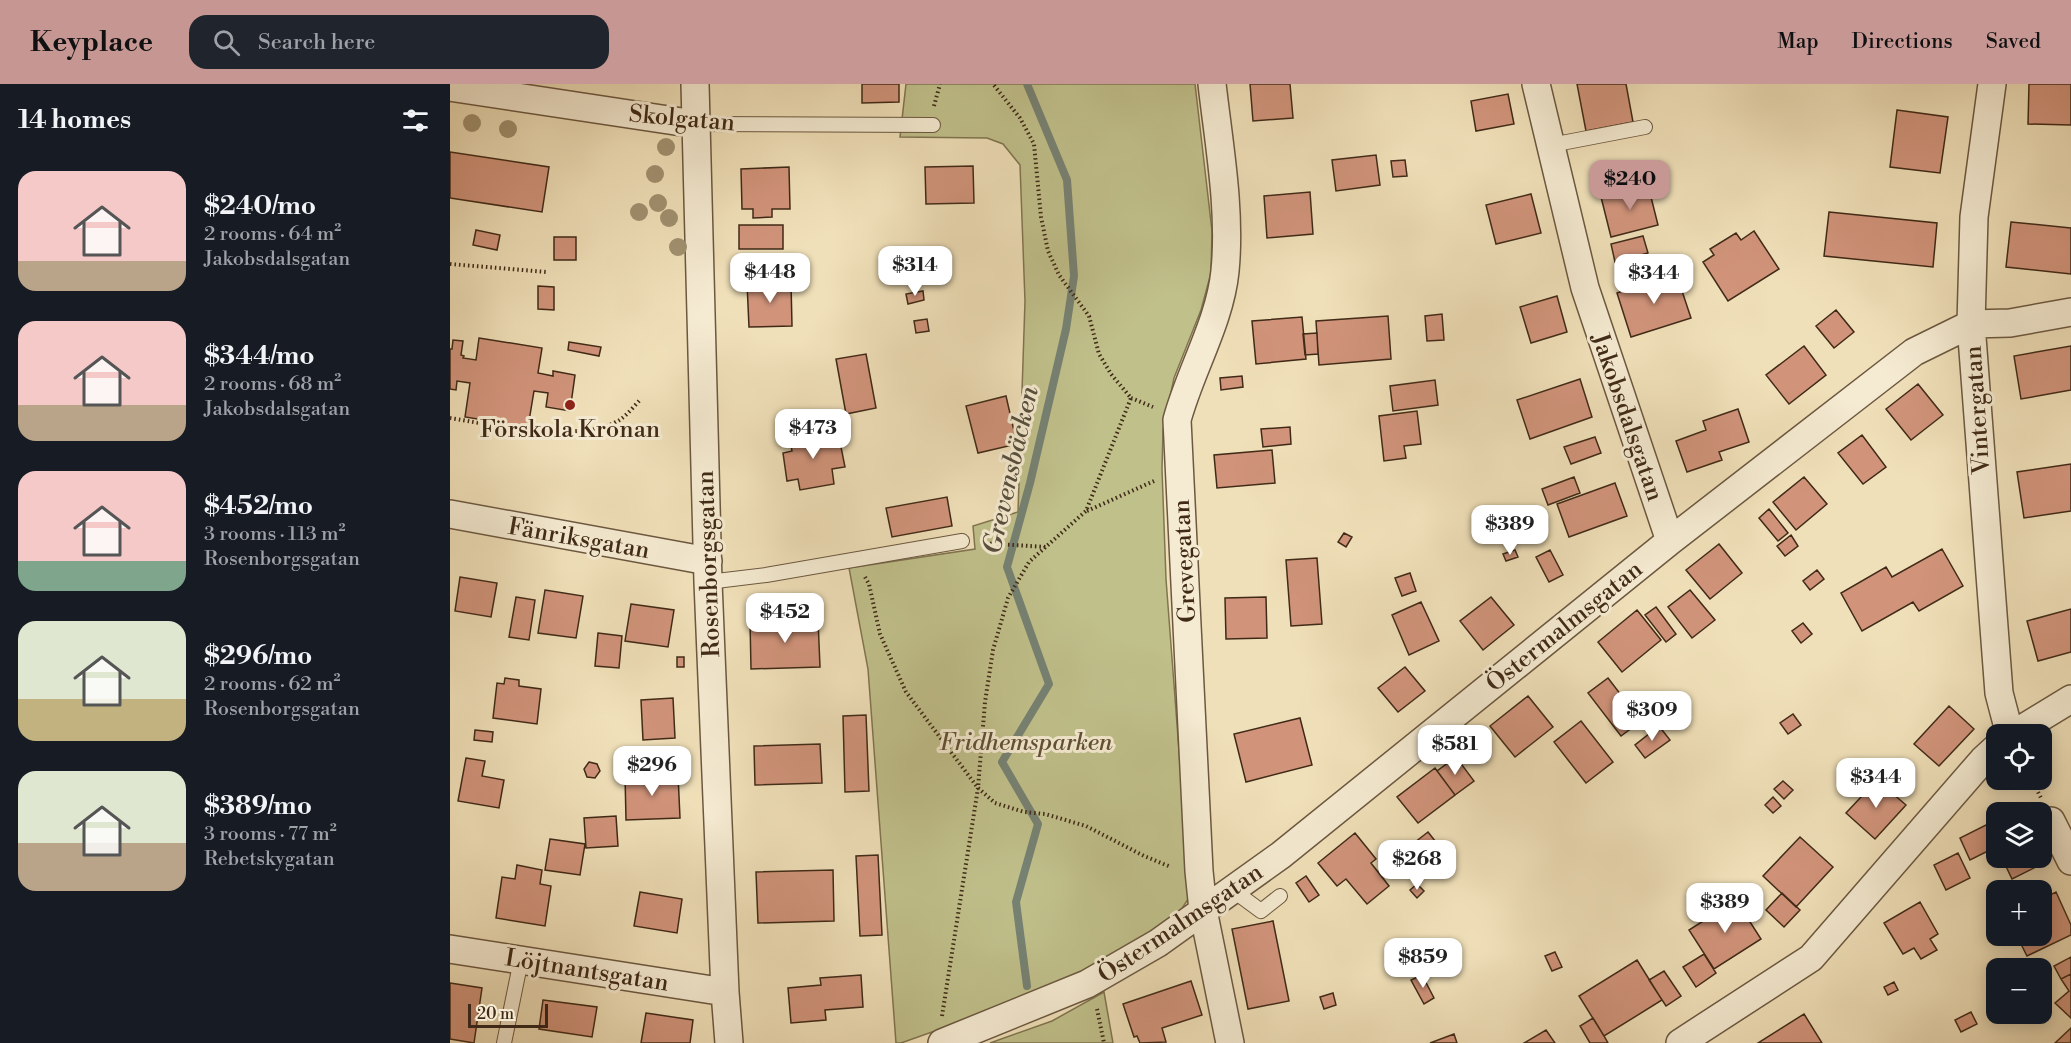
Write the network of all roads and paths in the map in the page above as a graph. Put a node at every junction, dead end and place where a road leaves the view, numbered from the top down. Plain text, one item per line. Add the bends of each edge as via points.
1 (695, 84) edge
2 (940, 84) edge
3 (993, 84) edge
4 (1212, 84) edge
5 (1536, 84) edge
6 (1992, 84) edge
7 (450, 87) edge
8 (934, 106) dead end
9 (696, 124) junction
10 (933, 125) dead end
11 (1645, 127) dead end
12 (1551, 145) junction
13 (450, 264) edge
14 (546, 272) dead end
15 (2071, 312) edge
16 (1971, 324) junction
17 (641, 399) dead end
18 (450, 418) edge
19 (1156, 480) dead end
20 (1086, 511) junction
21 (450, 514) edge
22 (962, 541) dead end
23 (1670, 541) junction
24 (1002, 545) dead end
25 (1046, 548) junction
26 (853, 559) junction
27 (708, 571) junction
28 (2071, 699) edge
29 (2008, 724) edge
30 (2029, 724) edge
31 (1986, 757) edge
32 (978, 788) junction
33 (2052, 823) edge
34 (2071, 861) edge
35 (1172, 867) dead end
36 (1238, 886) junction
37 (1280, 896) dead end
38 (1203, 910) junction
39 (450, 949) edge
40 (521, 960) junction
41 (1087, 984) junction
42 (725, 992) junction
43 (942, 1031) edge
44 (1696, 1039) edge
45 (504, 1043) edge
46 (729, 1043) edge
47 (1104, 1043) edge
48 (1230, 1043) edge

1 - 9 street, Rosenborgsgatan
2 - 8 path
3 - 20 path via 1020,118 1034,144 1048,251 1059,275 1089,316 1099,354 1131,398
4 - 38 street, Grevegatan via 1226,225 1225,273 1217,309 1177,420
5 - 12 street, Jakobsdalsgatan
6 - 16 street, Vintergatan via 1974,217
7 - 9 street, Skolgatan
9 - 10 lane, Skolgatan
9 - 27 street, Rosenborgsgatan
11 - 12 lane
12 - 23 street, Jakobsdalsgatan via 1585,288
13 - 14 path
15 - 16 street, Östermalmsgatan via 2010,323
16 - 23 street, Östermalmsgatan via 1914,352
16 - 29 street, Vintergatan via 1999,693
17 - 18 path via 621,419 588,430 543,431
19 - 20 path
20 - 25 path
21 - 27 street, Fänriksgatan
22 - 26 lane, Fänriksgatan
23 - 36 street, Östermalmsgatan
24 - 25 path
25 - 32 path via 1029,562 1008,598 993,650
26 - 27 lane, Fänriksgatan via 766,574
26 - 32 path via 869,584 880,634 906,692
27 - 42 street, Rosenborgsgatan
28 - 30 street
31 - 44 street via 1811,958
32 - 35 path via 995,803 1086,826
32 - 43 path
33 - 34 street
36 - 37 lane via 1242,897 1261,911
36 - 38 street, Östermalmsgatan
38 - 41 street, Östermalmsgatan via 1158,943
38 - 48 street, Grevegatan
39 - 40 street, Löjtnantsgatan
40 - 42 street, Löjtnantsgatan
40 - 45 lane
41 - 43 street, Östermalmsgatan
41 - 47 path
42 - 46 street, Rosenborgsgatan

